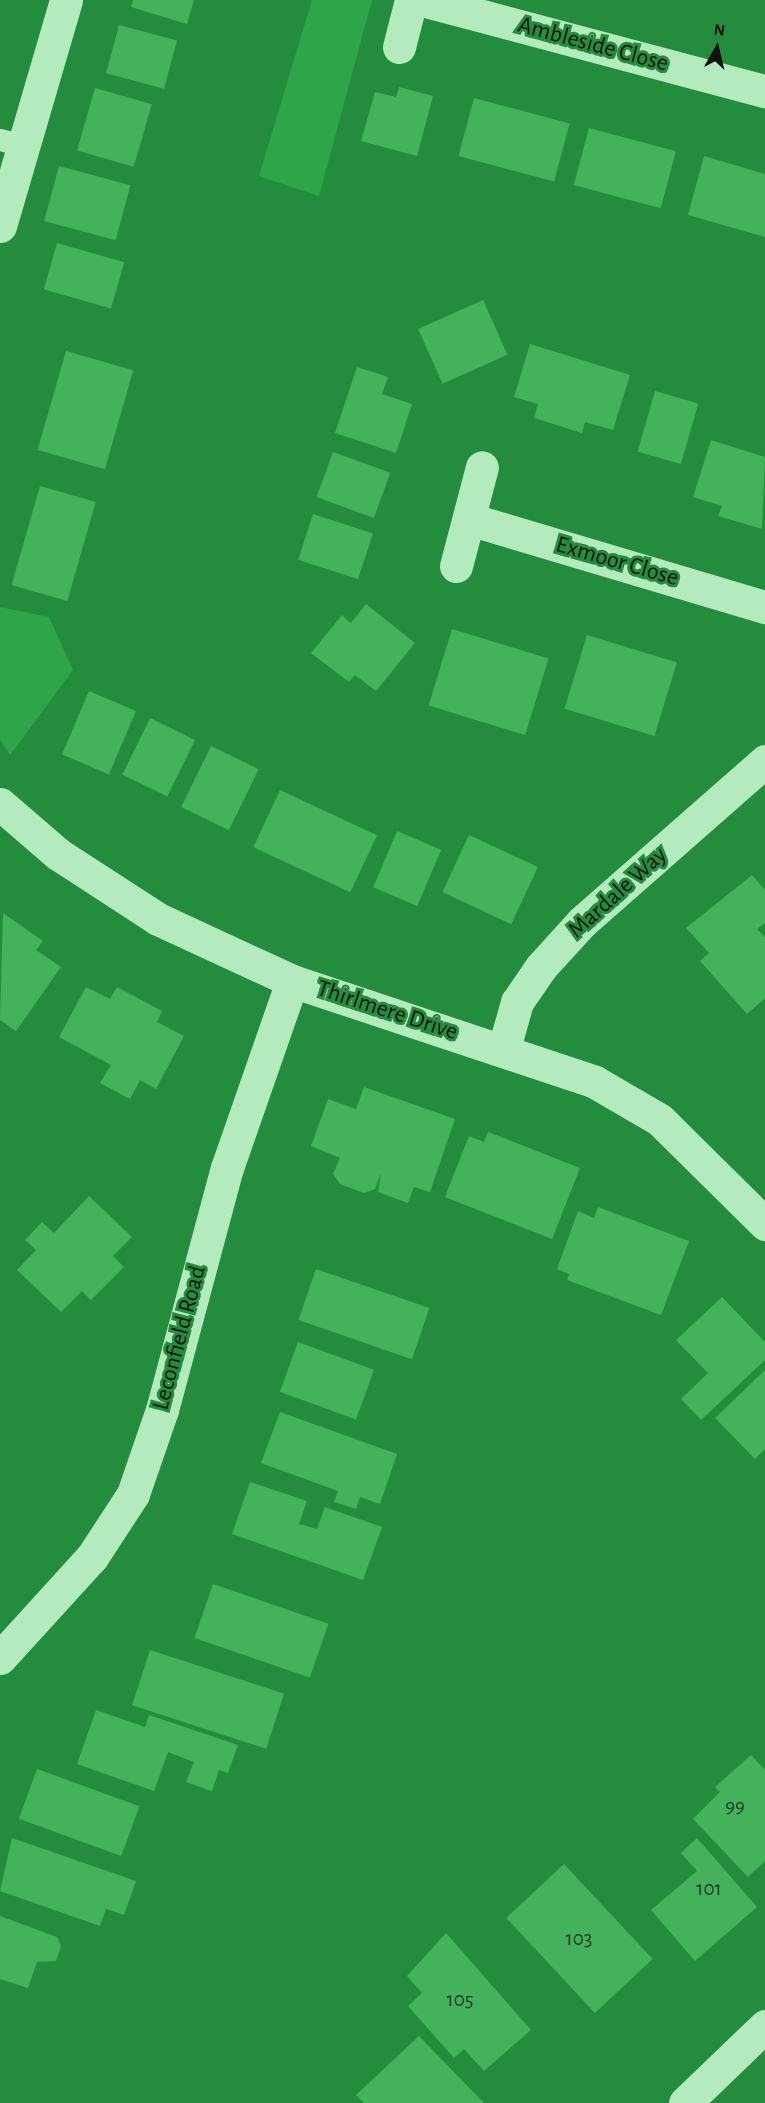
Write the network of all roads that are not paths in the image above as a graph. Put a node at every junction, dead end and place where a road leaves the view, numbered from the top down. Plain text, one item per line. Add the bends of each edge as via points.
1 (66, 0) edge
2 (411, 0) edge
3 (422, 0) edge
4 (399, 46) dead end
5 (765, 91) edge
6 (12, 143) edge
7 (0, 226) edge
8 (482, 467) dead end
9 (468, 519) junction
10 (456, 566) dead end
11 (765, 607) edge
12 (765, 761) edge
13 (0, 804) edge
14 (292, 981) junction
15 (504, 1048) junction
16 (765, 1224) edge
17 (2, 1652) edge
18 (765, 2026) edge
19 (685, 2103) edge

1 - 6 street
2 - 4 street
3 - 5 street, Ambleside Close
6 - 7 street
8 - 9 street
9 - 10 street
9 - 11 street, Exmoor Close
12 - 15 street, Mardale Way via 582,922 548,959 517,1002
13 - 14 street, Thirlmere Drive via 58,854 158,919
14 - 15 street, Thirlmere Drive
14 - 17 street, Leconfield Road via 227,1168 162,1410 133,1494 92,1557
15 - 16 street, Thirlmere Drive via 595,1082 660,1120
18 - 19 street

